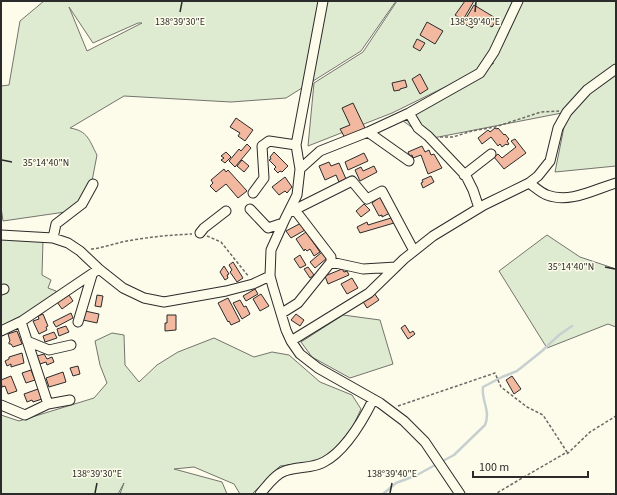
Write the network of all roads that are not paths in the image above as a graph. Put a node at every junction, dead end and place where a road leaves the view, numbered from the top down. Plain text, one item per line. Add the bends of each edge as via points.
1 (323, 1) edge
2 (518, 1) edge
3 (616, 69) edge
4 (409, 113) junction
5 (368, 132) junction
6 (296, 145) junction
7 (491, 154) dead end
8 (409, 162) dead end
9 (300, 169) junction
10 (464, 175) junction
11 (529, 183) junction
12 (616, 183) edge
13 (93, 184) dead end
14 (253, 193) dead end
15 (479, 208) junction
16 (250, 209) dead end
17 (226, 211) dead end
18 (291, 211) junction
19 (283, 223) junction
20 (200, 233) road end
21 (1, 235) edge
22 (53, 238) junction
23 (414, 251) junction
24 (331, 262) junction
25 (396, 267) junction
26 (96, 272) junction
27 (270, 276) junction
28 (282, 313) junction
29 (20, 322) junction
30 (78, 322) dead end
31 (1, 331) edge
32 (27, 341) junction
33 (291, 342) junction
34 (72, 345) dead end
35 (70, 400) dead end
36 (373, 400) junction
37 (48, 404) junction
38 (1, 405) edge
39 (260, 494) edge
40 (460, 494) edge

1 - 6 street
2 - 4 street via 494,52 480,74
3 - 11 street via 587,90 567,112 558,128 550,161
4 - 5 street
4 - 10 street via 418,128
5 - 8 street
5 - 9 street via 320,151
6 - 9 street
6 - 14 street via 269,141 262,146 264,178
7 - 10 street
9 - 18 street via 297,195
10 - 15 street
11 - 12 street via 547,196 563,198 585,194
11 - 15 street
13 - 22 street via 82,204 56,224
15 - 23 street via 433,236
16 - 19 street via 268,228
17 - 20 street
18 - 19 street
18 - 23 street via 352,181 367,199 382,191
18 - 24 street via 331,257
19 - 27 street via 272,250
21 - 22 street
22 - 26 street via 68,243 80,251
23 - 25 street
24 - 25 street via 363,269
24 - 28 street via 298,303
25 - 33 street via 368,293
26 - 27 street via 144,298 164,302 226,291 253,284
26 - 29 street
26 - 30 street
27 - 28 street
28 - 33 street
29 - 31 street
29 - 32 street
32 - 34 street via 49,350
32 - 37 street
33 - 36 street via 307,360
35 - 37 street
36 - 39 street via 358,427 335,454 316,465 284,471
36 - 40 street via 415,430
37 - 38 street via 25,415

